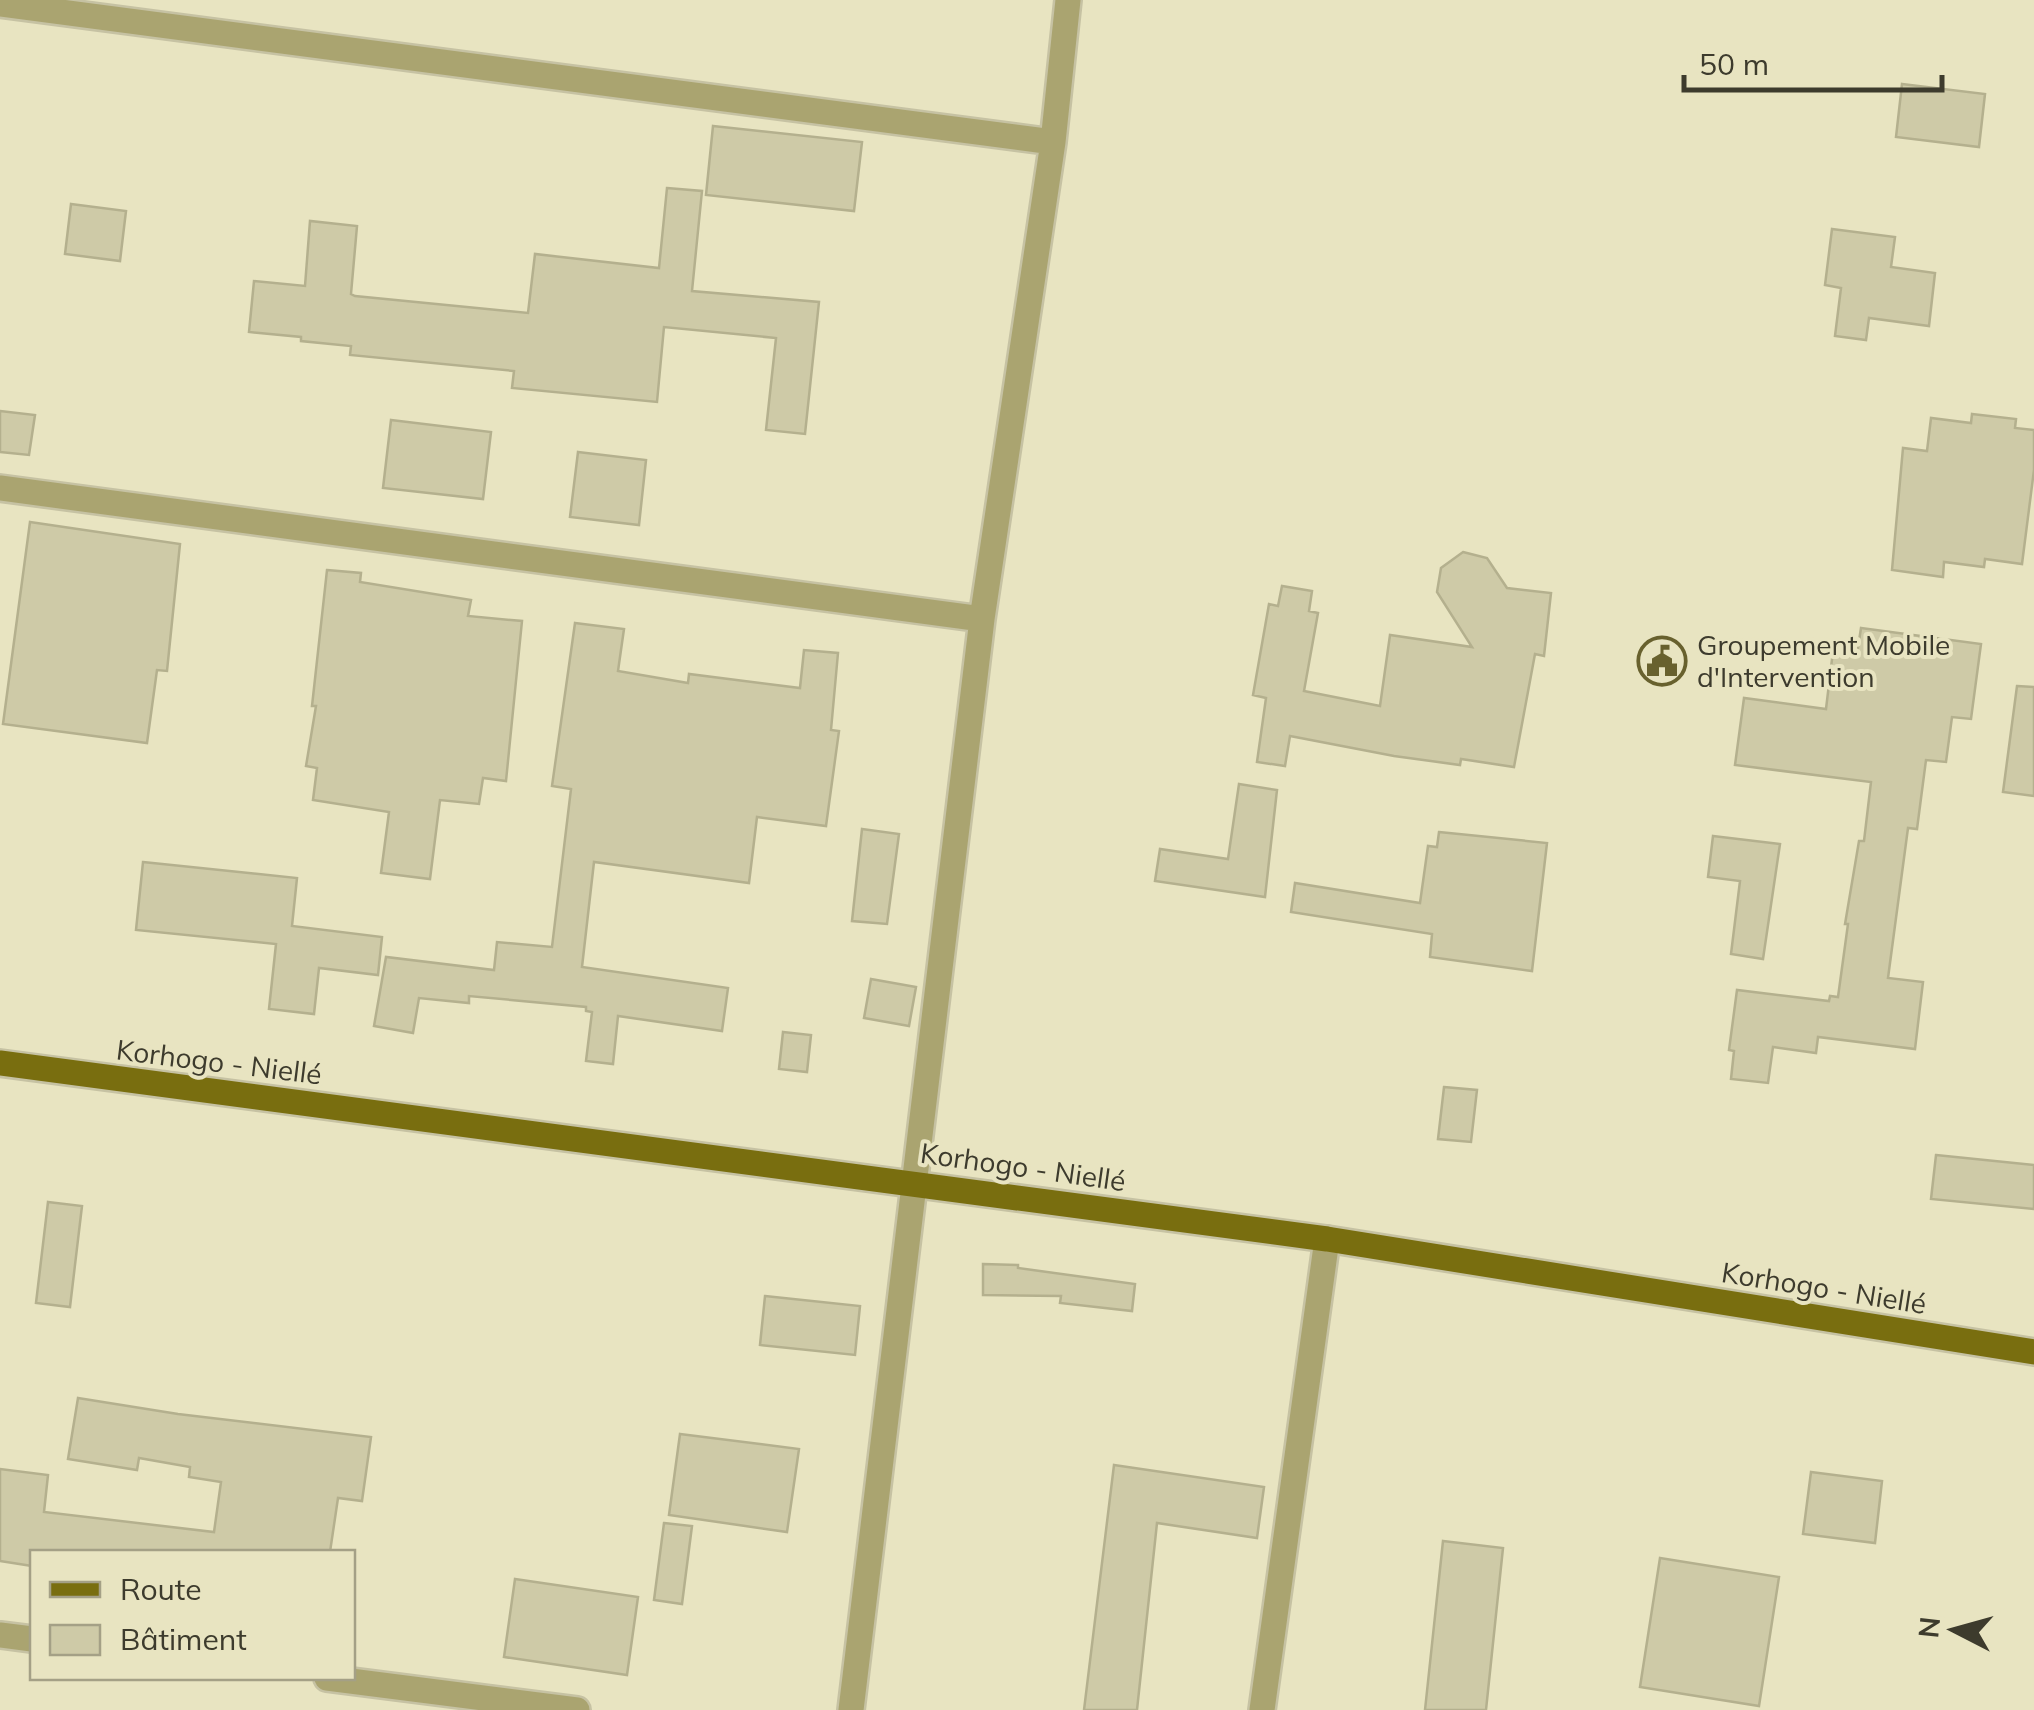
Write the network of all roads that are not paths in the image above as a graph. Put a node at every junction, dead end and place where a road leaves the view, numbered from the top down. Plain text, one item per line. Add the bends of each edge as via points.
1 (1068, 0) edge
2 (0, 4) edge
3 (1054, 142) junction
4 (1, 488) edge
5 (0, 498) edge
6 (982, 618) junction
7 (0, 1064) edge
8 (916, 1183) junction
9 (1327, 1239) junction
10 (2034, 1352) edge
11 (0, 1635) edge
12 (30, 1639) edge
13 (342, 1680) edge
14 (577, 1710) edge
15 (850, 1710) edge
16 (1262, 1710) edge

1 - 3 street
2 - 3 street
3 - 6 street
4 - 5 street
4 - 6 street
6 - 8 street
7 - 8 main road, Korhogo - Niellé
8 - 9 main road, Korhogo - Niellé
8 - 15 street
9 - 10 main road, Korhogo - Niellé
9 - 16 street
11 - 12 street
13 - 14 street

